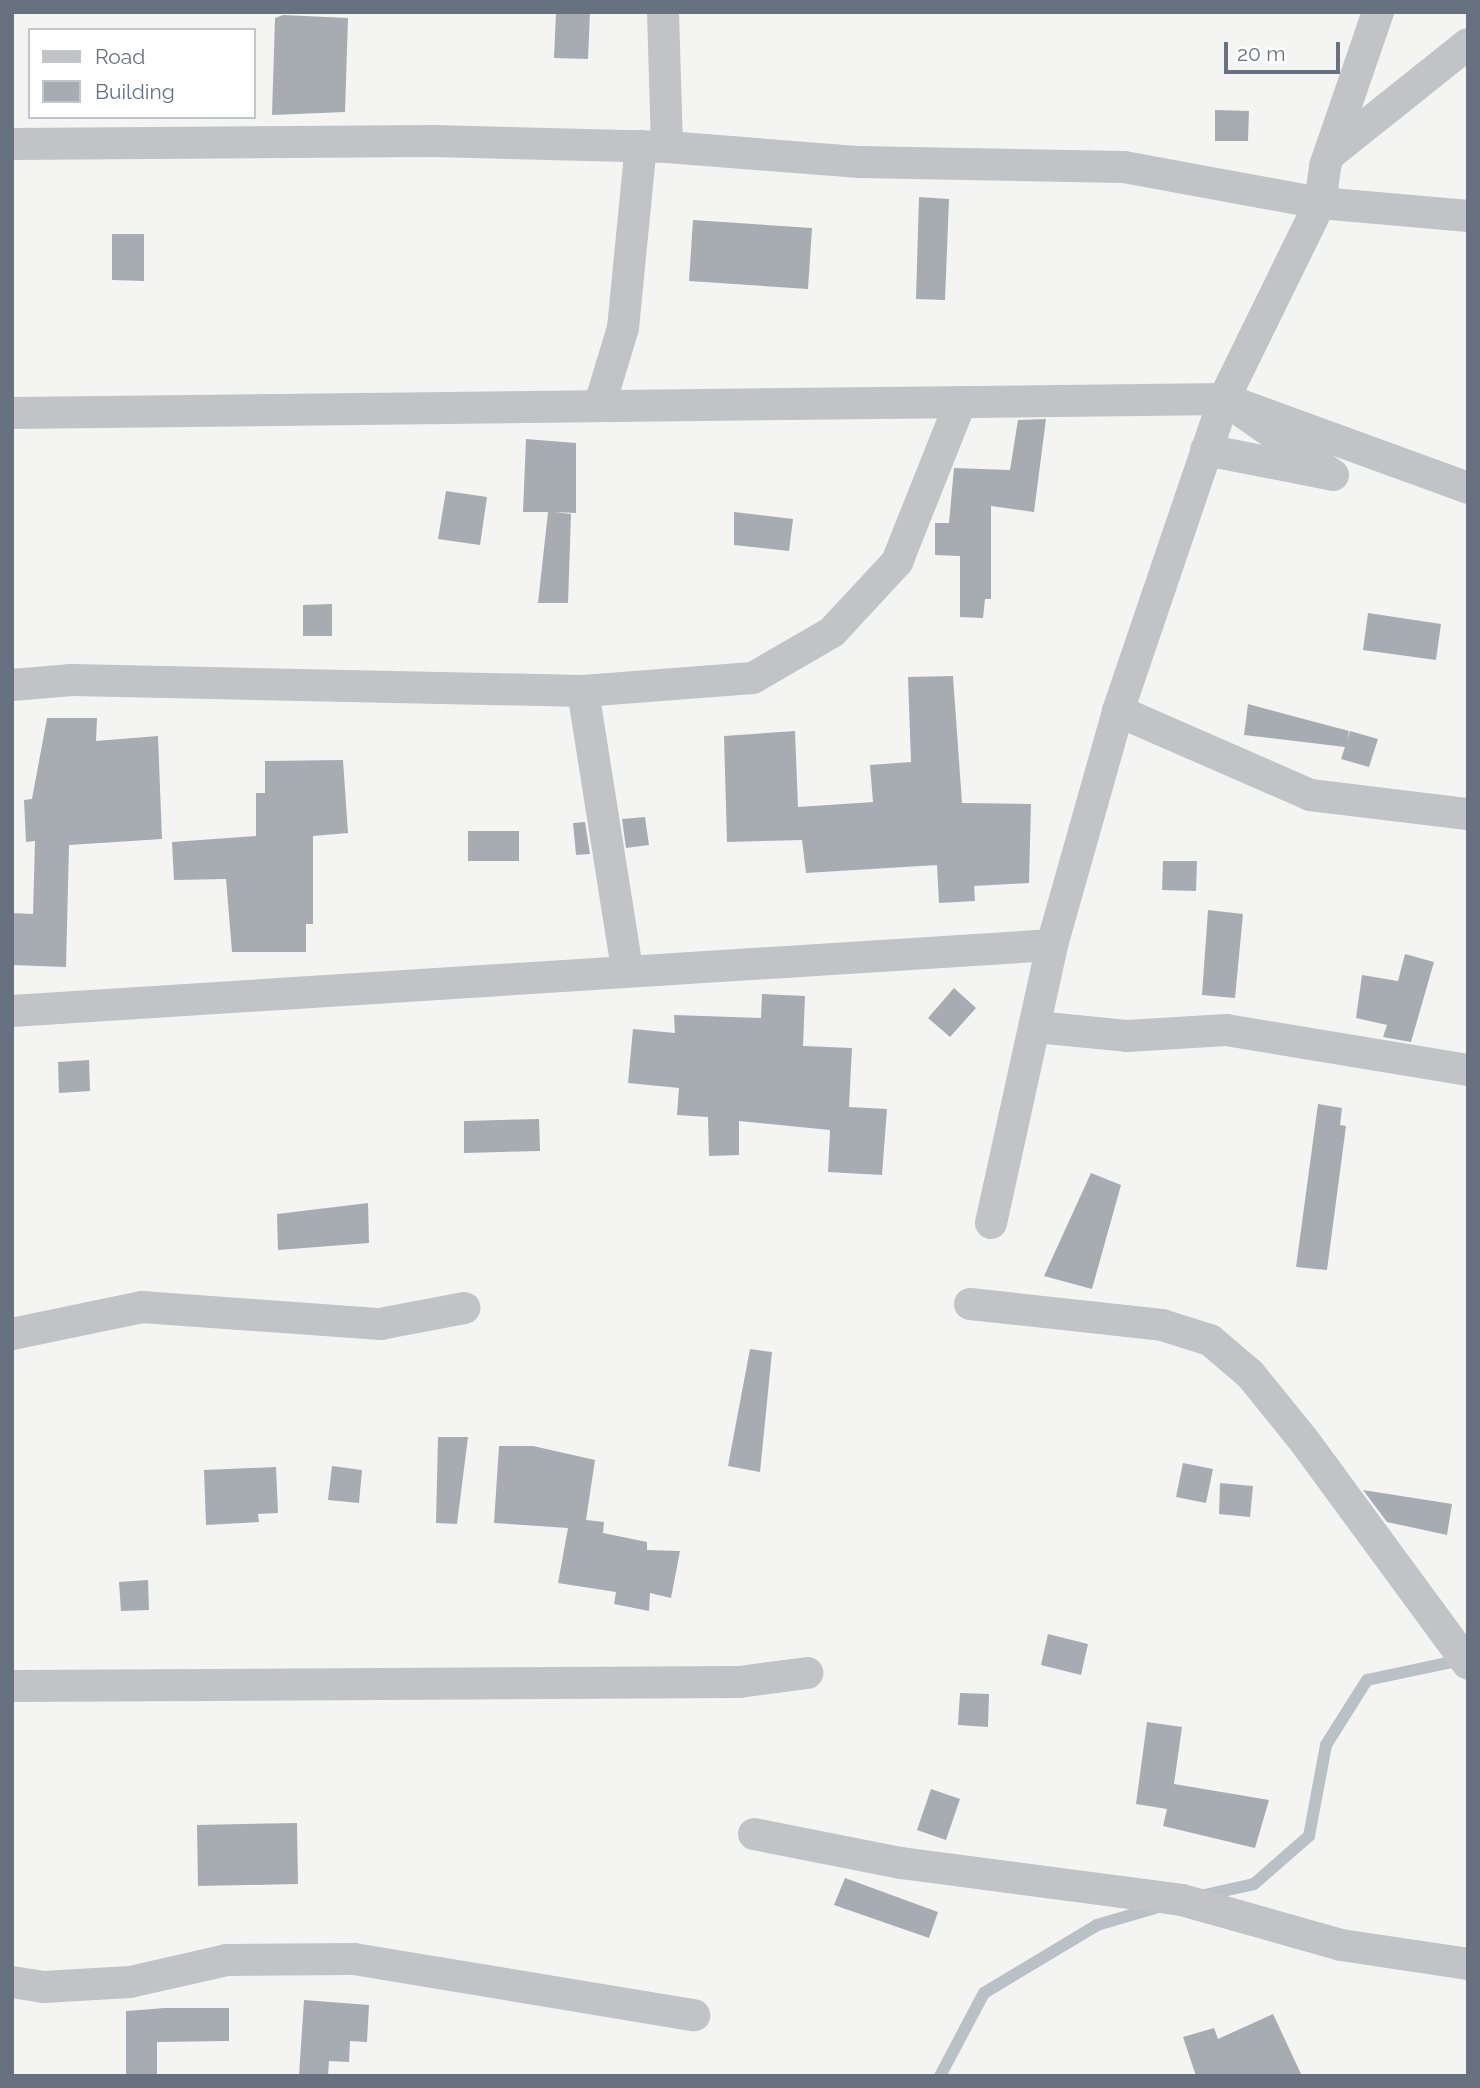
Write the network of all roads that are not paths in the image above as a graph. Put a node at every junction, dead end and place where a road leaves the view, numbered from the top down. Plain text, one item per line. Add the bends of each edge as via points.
1 (663, 12) edge
2 (1378, 12) edge
3 (1468, 44) edge
4 (12, 144) edge
5 (654, 146) junction
6 (1329, 154) junction
7 (1320, 203) junction
8 (1468, 216) edge
9 (1224, 399) junction
10 (600, 404) junction
11 (960, 404) junction
12 (12, 413) edge
13 (1206, 450) dead end
14 (1468, 488) edge
15 (12, 685) edge
16 (583, 691) junction
17 (1118, 710) junction
18 (1468, 814) edge
19 (1052, 945) junction
20 (627, 970) junction
21 (12, 1011) edge
22 (1036, 1027) junction
23 (1468, 1070) edge
24 (991, 1223) dead end
25 (970, 1304) dead end
26 (464, 1308) dead end
27 (12, 1334) edge
28 (1468, 1664) edge
29 (807, 1673) dead end
30 (12, 1686) edge
31 (754, 1834) dead end
32 (1468, 1964) edge
33 (12, 1982) edge
34 (694, 2015) dead end

1 - 5 street
2 - 6 street
3 - 6 street
4 - 5 street
5 - 7 street via 859,162 1124,167
5 - 10 street via 623,328
6 - 7 street
7 - 8 street
7 - 9 street
9 - 11 street
9 - 13 street via 1333,475
9 - 14 street
9 - 17 street
10 - 11 street
10 - 12 street
11 - 16 street via 897,562 832,632 753,678
15 - 16 street via 72,680
16 - 20 street
17 - 18 street via 1310,794
17 - 19 street
19 - 20 street
19 - 22 street
20 - 21 street
22 - 23 street via 1127,1035 1226,1030
22 - 24 street
25 - 28 street via 1162,1325 1210,1340 1250,1374 1305,1443
26 - 27 street via 380,1324 142,1307
29 - 30 street via 739,1682
31 - 32 street via 901,1863 1182,1900 1341,1945
33 - 34 street via 44,1987 130,1982 227,1960 354,1959

